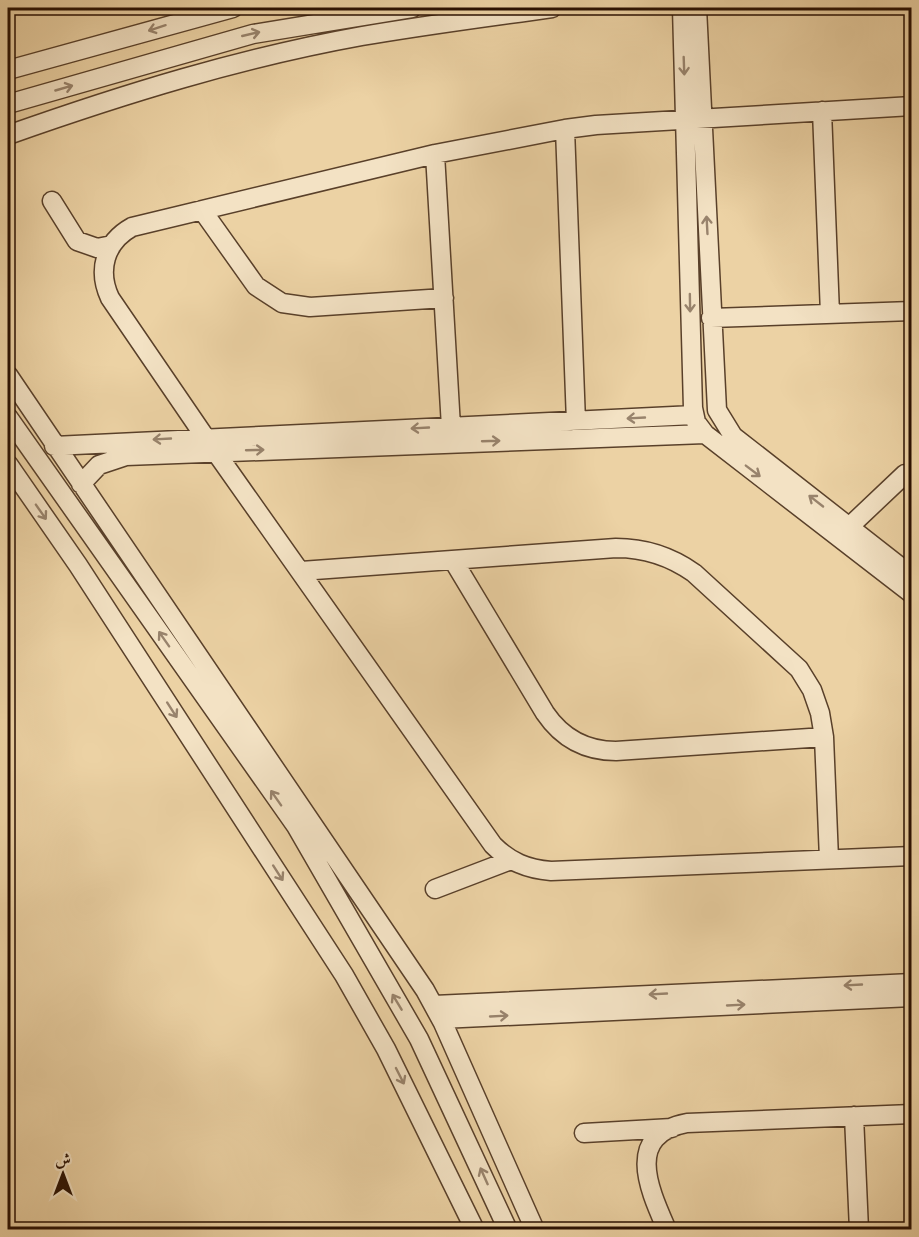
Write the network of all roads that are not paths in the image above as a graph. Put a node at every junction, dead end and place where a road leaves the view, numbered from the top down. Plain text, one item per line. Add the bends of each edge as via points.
1 (233, 8) edge
2 (412, 8) edge
3 (552, 8) edge
4 (682, 8) edge
5 (698, 8) edge
6 (8, 70) edge
7 (8, 104) edge
8 (912, 106) edge
9 (822, 111) junction
10 (694, 119) junction
11 (565, 129) junction
12 (8, 135) edge
13 (435, 154) junction
14 (52, 201) dead end
15 (202, 210) junction
16 (112, 245) junction
17 (689, 265) junction
18 (709, 265) junction
19 (444, 298) junction
20 (912, 311) edge
21 (830, 314) junction
22 (711, 318) junction
23 (8, 375) edge
24 (694, 415) junction
25 (8, 417) edge
26 (576, 422) junction
27 (451, 427) junction
28 (705, 434) junction
29 (350, 439) junction
30 (210, 444) junction
31 (54, 446) junction
32 (8, 464) edge
33 (905, 474) dead end
34 (81, 484) junction
35 (849, 527) junction
36 (453, 560) junction
37 (301, 571) junction
38 (912, 576) edge
39 (912, 594) edge
40 (824, 737) junction
41 (302, 821) junction
42 (912, 856) edge
43 (829, 859) junction
44 (511, 860) junction
45 (435, 889) dead end
46 (912, 983) edge
47 (912, 997) edge
48 (437, 1012) junction
49 (912, 1113) edge
50 (854, 1116) junction
51 (672, 1128) junction
52 (584, 1133) dead end
53 (475, 1230) edge
54 (508, 1230) edge
55 (536, 1230) edge
56 (667, 1230) edge
57 (859, 1230) edge

1 -> 6 street
7 -> 2 street via 253,34
3 - 12 street via 363,36 263,57 139,89
4 -> 10 street
5 - 10 street
8 - 9 street
9 - 10 street
9 - 21 street
10 - 11 street
10 - 17 street
18 -> 10 street
11 - 13 street
11 - 26 street
13 - 15 street
13 - 19 street
14 - 16 street via 76,241 97,248
15 - 16 street via 132,227
15 - 19 street via 256,286 282,303 310,307
16 - 30 street via 103,271 110,298
17 - 18 street
17 -> 24 street
18 - 22 street
19 - 27 street
20 - 21 street
21 - 22 street
35 -> 22 street via 727,428 715,400
23 - 31 street
24 -> 26 street
24 - 28 street
41 -> 25 street
26 - 27 street
27 -> 29 street
29 -> 28 street
28 -> 39 street
29 - 30 street
30 -> 31 street
30 - 34 street via 117,458 99,465
30 - 37 street
31 - 34 street
32 -> 53 street via 344,975 386,1049
33 - 35 street
34 - 41 street
35 - 38 street
36 - 37 street
36 - 40 street via 628,548 675,561 694,573 799,669 817,702
36 - 40 street via 545,713 559,731 578,743 616,751
37 - 44 street via 493,845
40 - 43 street
41 - 48 street
54 -> 41 street via 419,1039
42 - 43 street
43 - 44 street via 551,871 528,868
44 - 45 street
46 -> 48 street
48 -> 47 street
48 - 55 street
49 - 50 street
50 - 51 street via 687,1123
50 - 57 street
51 - 52 street
51 - 56 street via 654,1142 645,1164 648,1187

